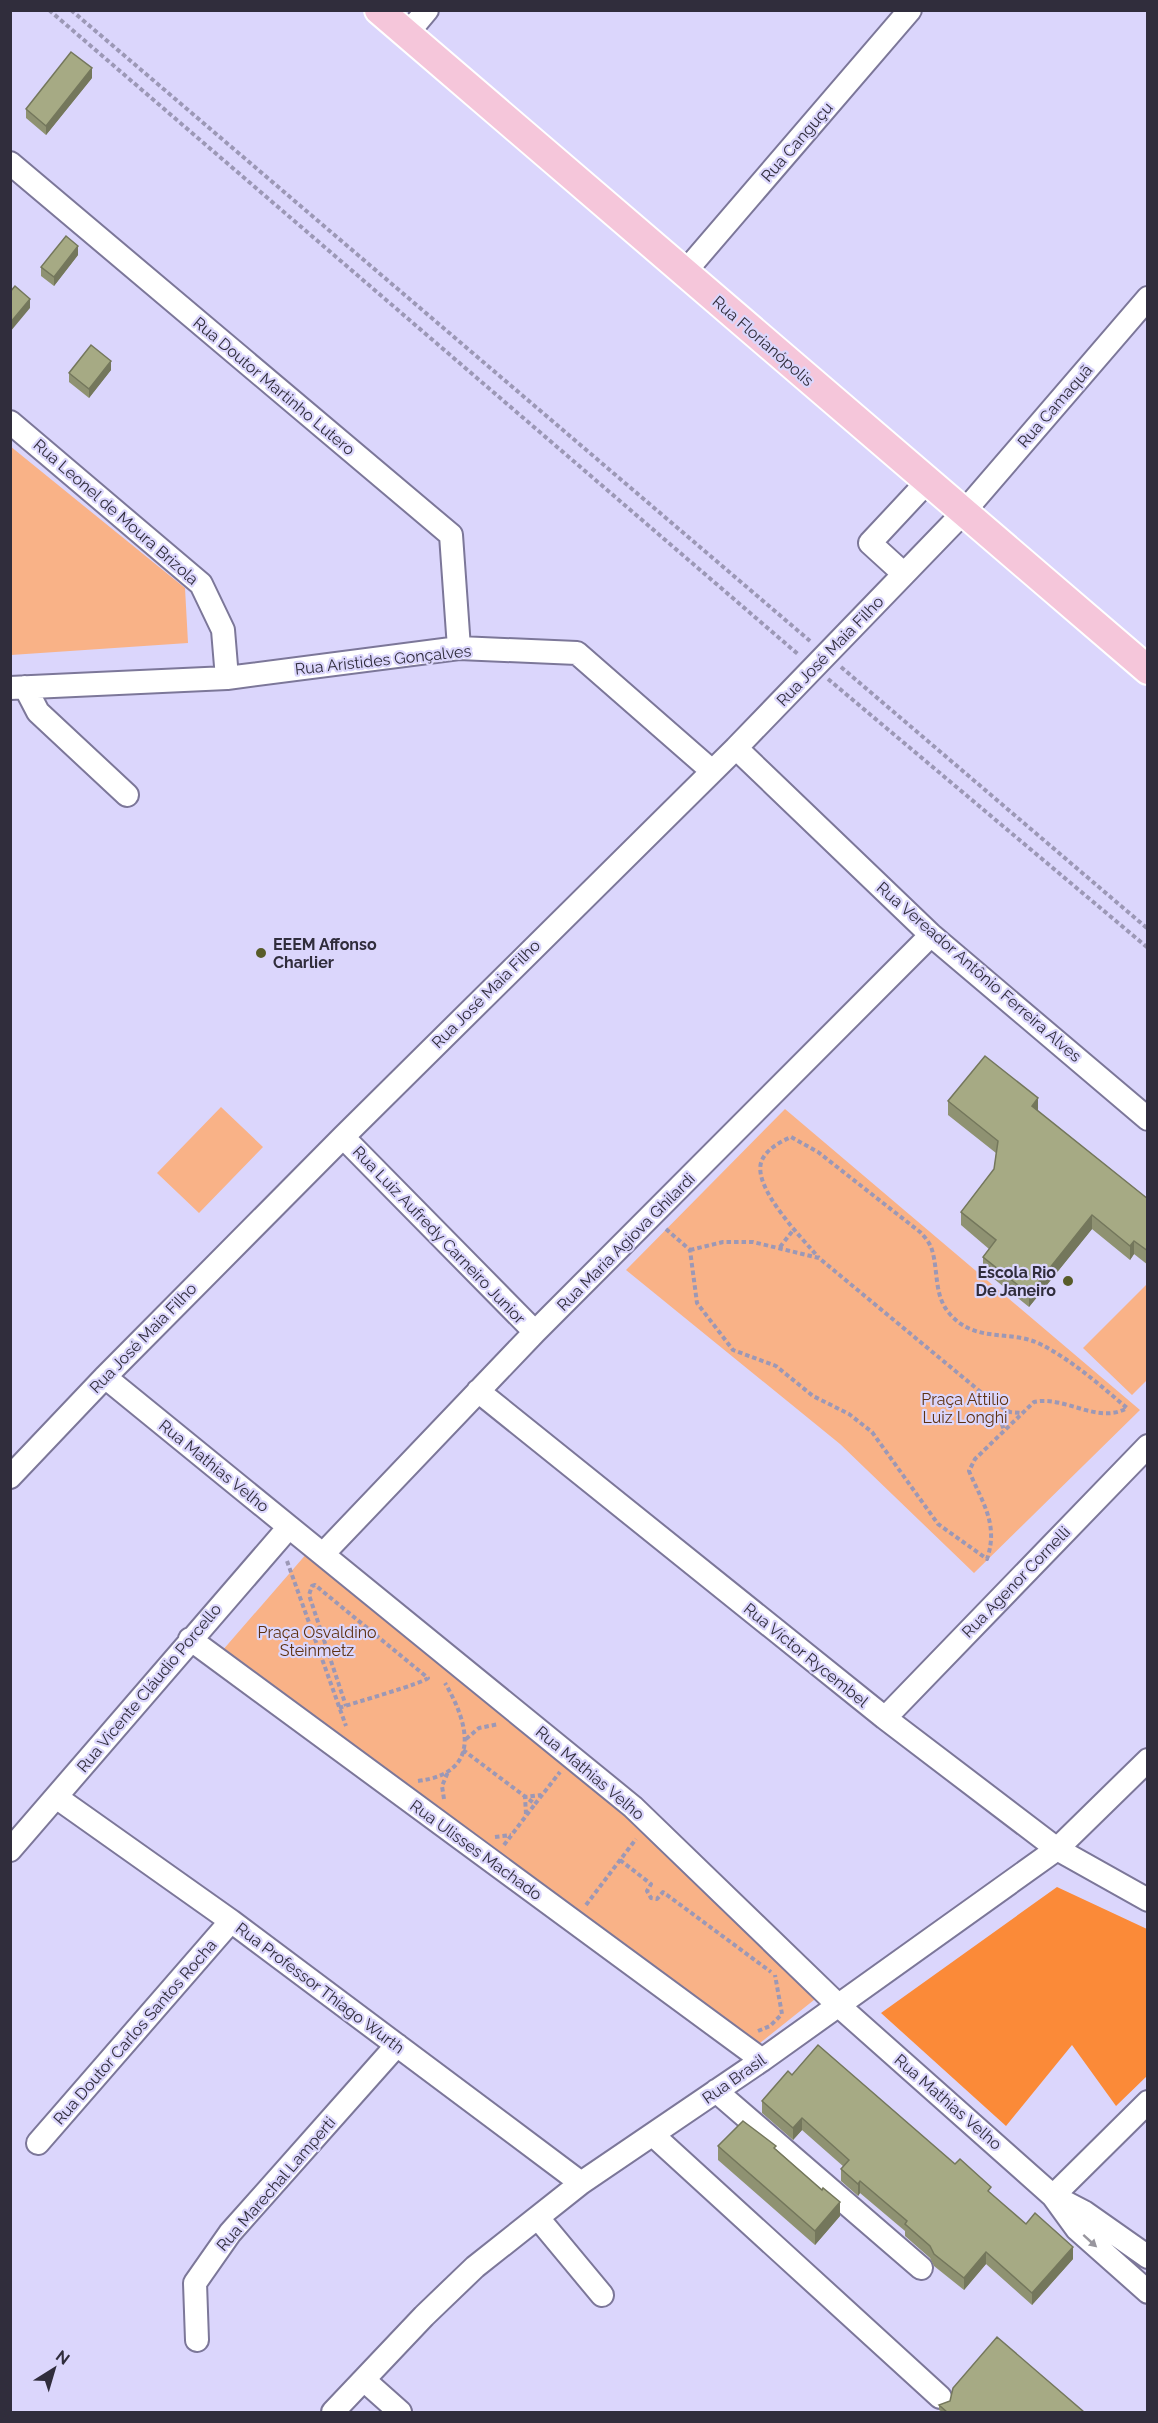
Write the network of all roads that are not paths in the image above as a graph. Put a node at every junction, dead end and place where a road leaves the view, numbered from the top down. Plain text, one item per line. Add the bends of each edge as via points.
1 (379, 10) edge
2 (428, 10) edge
3 (910, 10) edge
4 (407, 34) junction
5 (10, 163) edge
6 (684, 273) junction
7 (1148, 298) edge
8 (10, 422) edge
9 (927, 482) junction
10 (963, 513) junction
11 (904, 574) junction
12 (459, 648) junction
13 (1148, 670) edge
14 (227, 678) junction
15 (18, 688) edge
16 (736, 748) junction
17 (712, 771) junction
18 (127, 795) dead end
19 (931, 935) junction
20 (1148, 1119) edge
21 (343, 1137) junction
22 (535, 1332) junction
23 (105, 1377) junction
24 (478, 1391) junction
25 (1148, 1446) edge
26 (10, 1477) edge
27 (289, 1527) junction
28 (324, 1553) junction
29 (190, 1639) junction
30 (885, 1718) junction
31 (1148, 1760) edge
32 (56, 1797) junction
33 (1057, 1849) junction
34 (10, 1850) edge
35 (1148, 1899) edge
36 (231, 1921) junction
37 (838, 2005) junction
38 (397, 2045) junction
39 (762, 2060) junction
40 (717, 2091) junction
41 (1148, 2102) edge
42 (653, 2134) junction
43 (38, 2143) dead end
44 (581, 2183) junction
45 (1053, 2196) junction
46 (537, 2218) junction
47 (1148, 2257) edge
48 (921, 2268) dead end
49 (1148, 2292) edge
50 (602, 2295) dead end
51 (197, 2340) dead end
52 (364, 2380) junction
53 (940, 2397) dead end
54 (333, 2412) edge
55 (400, 2412) edge

1 - 4 main road, Rua Florianópolis
2 - 4 street
3 - 6 street, Rua Canguçu
4 - 6 main road, Rua Florianópolis
5 - 12 street, Rua Doutor Martinho Lutero via 451,535
6 - 9 main road, Rua Florianópolis
7 - 10 street, Rua Camaquã
8 - 14 street, Rua Leonel de Moura Brizola via 201,584 223,630
9 - 10 main road, Rua Florianópolis
9 - 11 street via 870,543
10 - 11 street, Rua José Maia Filho
10 - 13 main road, Rua Florianópolis
11 - 16 street, Rua José Maia Filho
12 - 14 street, Rua Aristides Gonçalves
12 - 17 street, Rua Aristides Gonçalves via 577,653
14 - 15 street, Rua Aristides Gonçalves
15 - 18 street via 38,712
16 - 17 street, Rua José Maia Filho
16 - 19 street, Rua Vereador Antônio Ferreira Alves
17 - 21 street, Rua José Maia Filho
19 - 20 street, Rua Vereador Antônio Ferreira Alves
19 - 22 street, Rua Maria Agiova Ghilardi
21 - 22 street, Rua Luiz Aufredy Carneiro Junior
21 - 23 street, Rua José Maia Filho
22 - 24 street, Rua Maria Agiova Ghilardi
23 - 26 street, Rua José Maia Filho
23 - 27 street, Rua Mathias Velho
24 - 28 street, Rua Maria Agiova Ghilardi
24 - 30 street, Rua Víctor Rycembel
25 - 30 street, Rua Agenor Cornelli
27 - 28 street, Rua Mathias Velho
27 - 29 street, Rua Vicente Cláudio Porcello
28 - 37 street, Rua Mathias Velho via 633,1807
29 - 32 street, Rua Vicente Cláudio Porcello
29 - 39 street, Rua Ulisses Machado
30 - 33 street, Rua Víctor Rycembel
31 - 33 street, Rua Brasil
32 - 34 street, Rua Vicente Cláudio Porcello
32 - 36 street, Rua Professor Thiago Wurth
33 - 35 street, Rua Víctor Rycembel
33 - 37 street, Rua Brasil
36 - 38 street, Rua Professor Thiago Wurth
36 - 43 street, Rua Doutor Carlos Santos Rocha
37 - 39 street, Rua Brasil
37 - 45 street, Rua Mathias Velho
38 - 44 street, Rua Professor Thiago Wurth
38 - 51 street, Rua Marechal Lamperti via 230,2233 195,2283
39 - 40 street, Rua Brasil
40 - 42 street, Rua Brasil
40 - 48 street
41 - 45 street
42 - 44 street, Rua Brasil
42 - 53 street
44 - 46 street, Rua Brasil
45 - 47 street, Rua Mathias Velho via 1084,2212
45 -> 49 street, Rua Mathias Velho via 1077,2229
46 - 50 street
46 - 52 street, Rua Brasil via 475,2267
52 - 54 street, Rua Brasil
52 - 55 street

